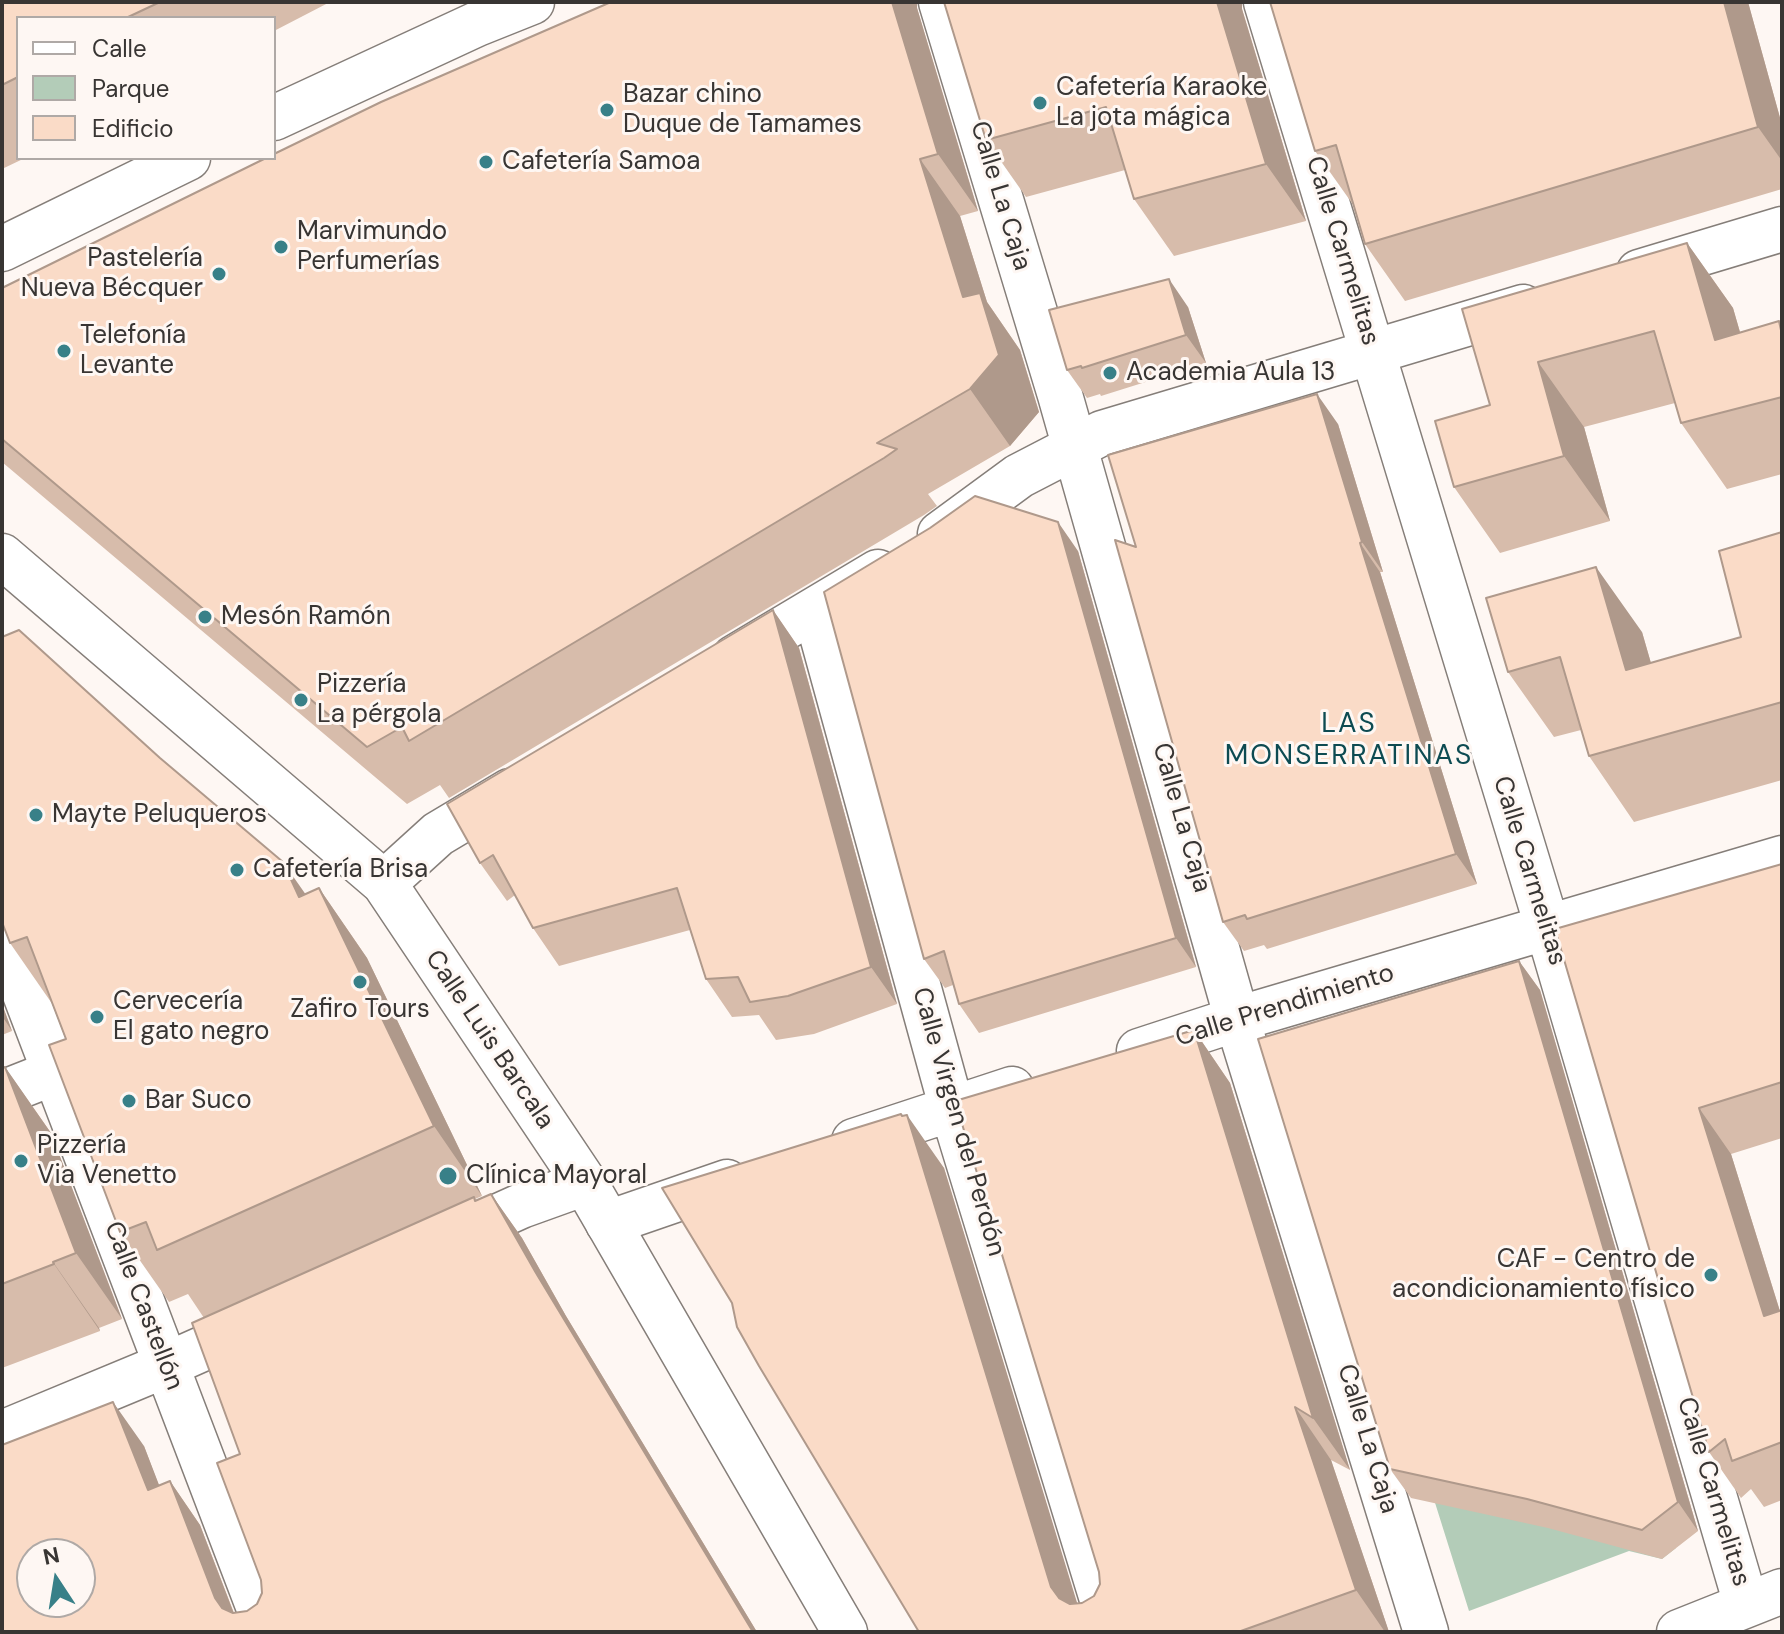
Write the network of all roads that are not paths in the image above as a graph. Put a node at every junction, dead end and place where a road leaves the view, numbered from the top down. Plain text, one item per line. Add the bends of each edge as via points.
1 (532, 2) edge
2 (941, 2) edge
3 (1266, 2) edge
4 (471, 13) edge
5 (276, 117) edge
6 (183, 160) edge
7 (1782, 229) edge
8 (2, 249) edge
9 (1599, 284) edge
10 (1553, 298) edge
11 (1373, 352) junction
12 (1073, 447) junction
13 (2, 556) edge
14 (815, 610) junction
15 (694, 682) edge
16 (546, 770) edge
17 (1782, 858) edge
18 (384, 883) junction
19 (1548, 929) junction
20 (2, 934) edge
21 (1237, 1019) junction
22 (1102, 1062) edge
23 (53, 1073) junction
24 (1043, 1080) edge
25 (2, 1093) edge
26 (952, 1109) junction
27 (811, 1155) edge
28 (766, 1170) edge
29 (585, 1183) junction
30 (608, 1223) junction
31 (408, 1257) edge
32 (294, 1308) edge
33 (166, 1365) junction
34 (2, 1433) edge
35 (1764, 1598) edge
36 (268, 1632) edge
37 (845, 1632) edge
38 (1112, 1632) edge
39 (1426, 1632) edge
40 (1679, 1632) edge

1 - 4 street
2 - 12 street, Calle La Caja
3 - 11 street, Calle Carmelitas
4 - 5 street
6 - 8 street
7 - 9 street
10 - 11 street
11 - 12 street via 1102,433
11 - 19 street, Calle Carmelitas
12 - 14 street via 1019,476 938,536
12 - 21 street, Calle La Caja
13 - 18 street, Calle Luis Barcala
14 - 15 street
14 - 26 street, Calle Virgen del Perdón
16 - 18 street via 438,834
17 - 19 street, Calle Prendimiento
18 - 29 street, Calle Luis Barcala
19 - 21 street, Calle Prendimiento
19 - 35 street, Calle Carmelitas
20 - 23 street, Calle Castellón
21 - 22 street, Calle Prendimiento
21 - 39 street, Calle La Caja
23 - 25 street
23 - 33 street, Calle Castellón
24 - 26 street
26 - 27 street
26 - 38 street, Calle Virgen del Perdón
28 - 30 street
29 - 30 street, Calle Luis Barcala
29 - 31 street
30 - 37 street, Calle Luis Barcala
32 - 33 street
33 - 34 street
33 - 36 street, Calle Castellón
35 - 40 street

